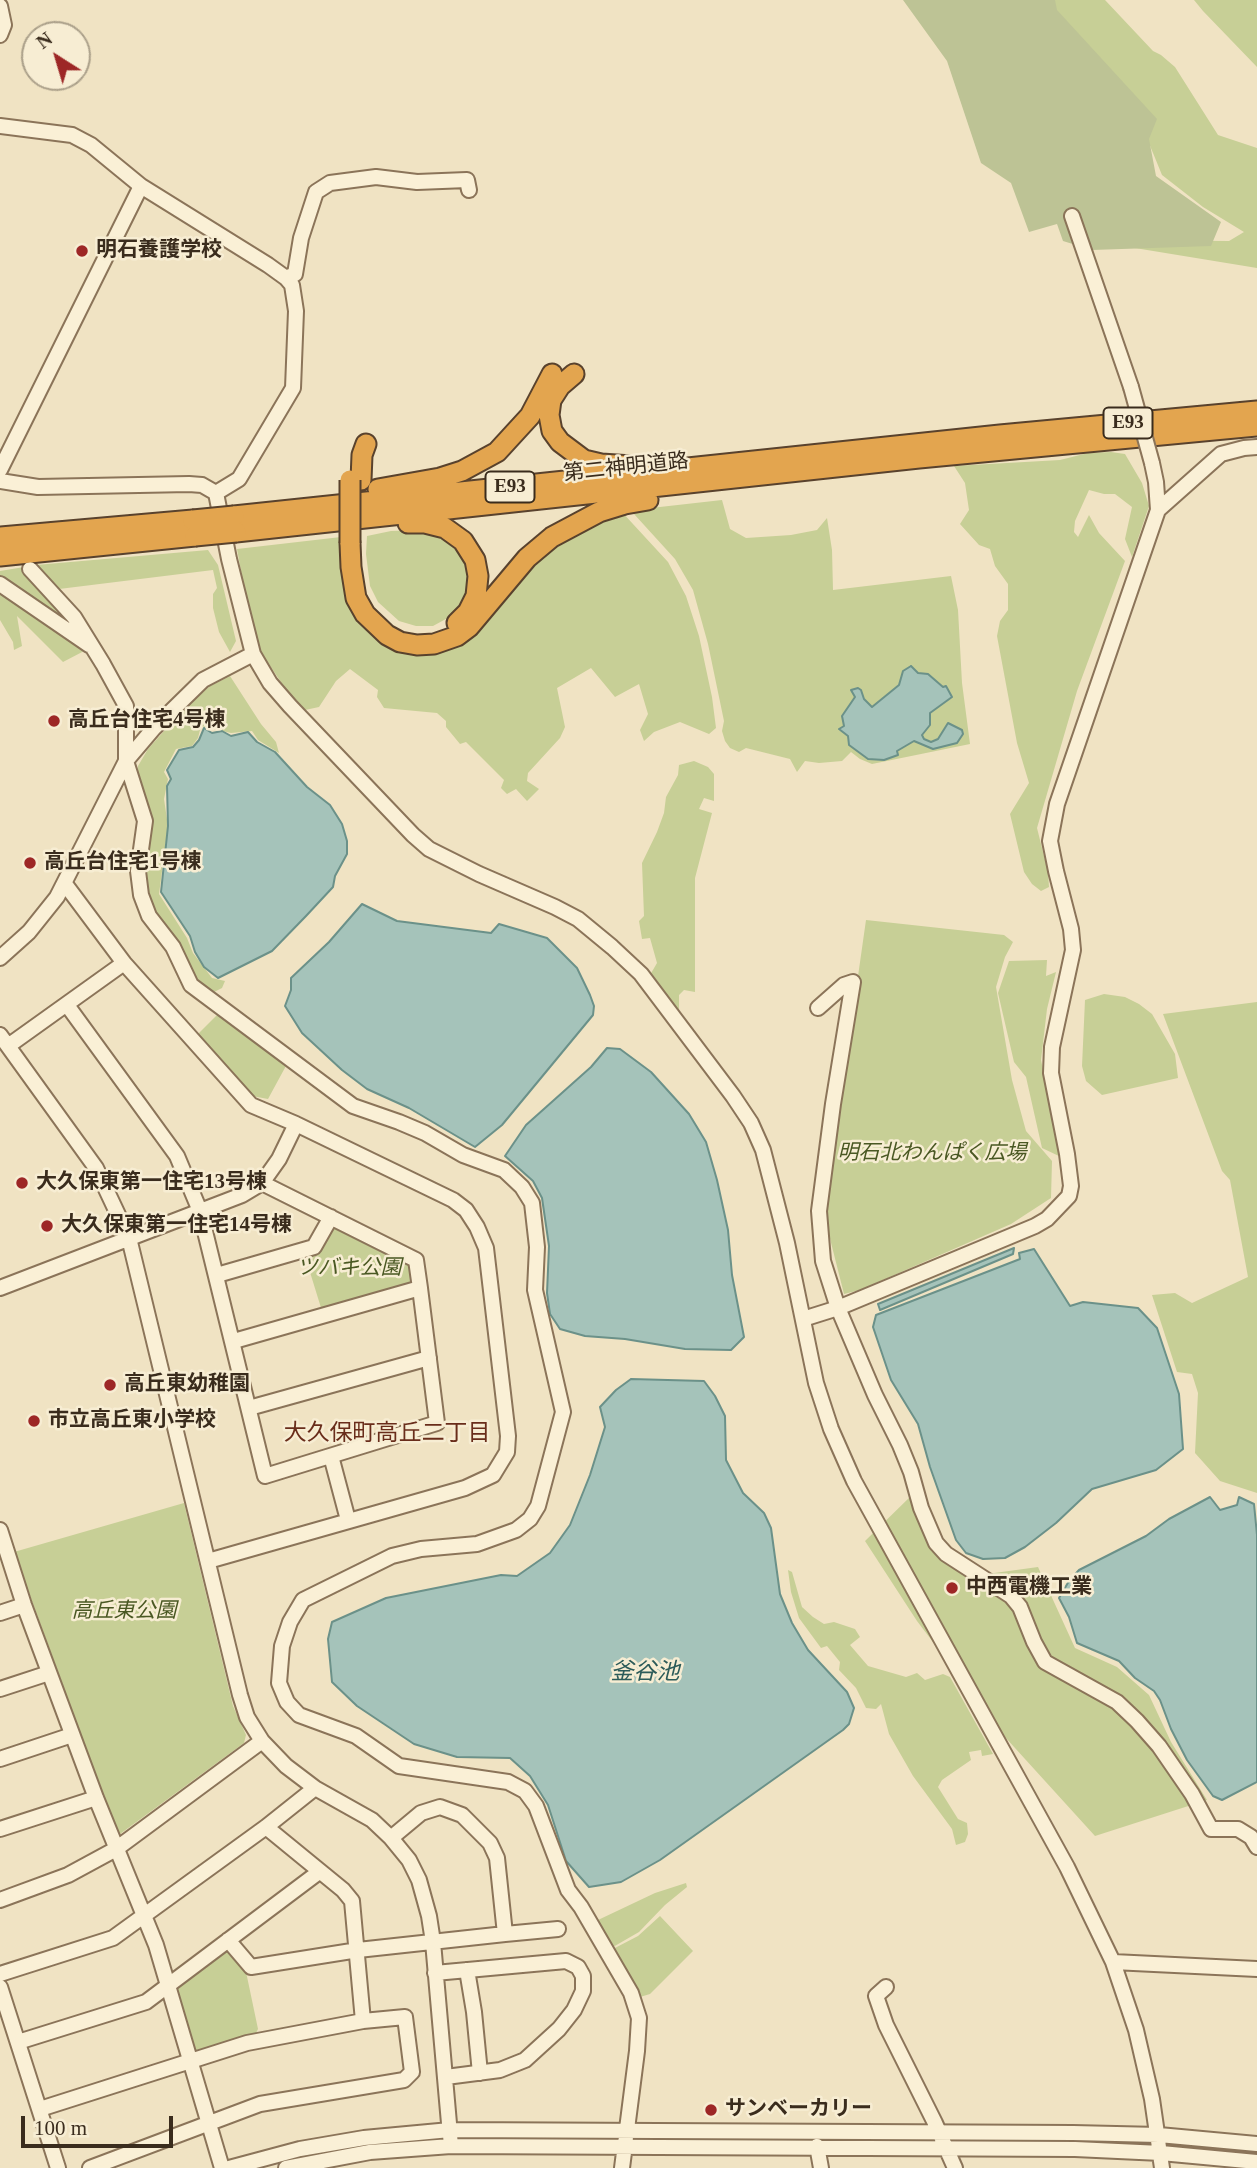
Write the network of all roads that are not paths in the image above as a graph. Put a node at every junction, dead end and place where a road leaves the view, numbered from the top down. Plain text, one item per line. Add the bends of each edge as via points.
1 (0, 6) edge
2 (0, 35) edge
3 (0, 126) edge
4 (141, 186) junction
5 (470, 190) dead end
6 (1072, 216) dead end
7 (286, 278) junction
8 (574, 373) dead end
9 (552, 374) dead end
10 (1257, 411) edge
11 (1257, 426) edge
12 (1006, 442) junction
13 (358, 447) dead end
14 (1257, 447) edge
15 (0, 470) edge
16 (787, 471) junction
17 (664, 472) junction
18 (0, 481) edge
19 (216, 493) junction
20 (289, 509) junction
21 (1158, 509) junction
22 (372, 517) junction
23 (235, 524) junction
24 (194, 528) junction
25 (0, 537) edge
26 (356, 542) junction
27 (0, 556) edge
28 (30, 569) dead end
29 (0, 584) edge
30 (93, 648) junction
31 (253, 654) junction
32 (126, 761) junction
33 (65, 884) junction
34 (0, 958) edge
35 (124, 963) junction
36 (66, 1005) junction
37 (818, 1008) dead end
38 (4, 1041) edge
39 (296, 1124) junction
40 (262, 1183) junction
41 (200, 1211) junction
42 (331, 1217) junction
43 (129, 1238) junction
44 (216, 1275) junction
45 (0, 1288) edge
46 (420, 1288) junction
47 (838, 1308) junction
48 (803, 1319) junction
49 (234, 1341) junction
50 (429, 1358) junction
51 (249, 1408) junction
52 (331, 1456) junction
53 (348, 1520) junction
54 (0, 1530) edge
55 (208, 1561) junction
56 (24, 1605) junction
57 (0, 1613) edge
58 (49, 1673) junction
59 (0, 1689) edge
60 (72, 1735) junction
61 (262, 1741) junction
62 (0, 1759) edge
63 (315, 1788) junction
64 (96, 1798) junction
65 (266, 1827) junction
66 (0, 1829) edge
67 (391, 1838) junction
68 (1257, 1847) edge
69 (116, 1849) junction
70 (319, 1872) junction
71 (0, 1900) edge
72 (145, 1916) junction
73 (558, 1929) dead end
74 (505, 1934) junction
75 (228, 1940) junction
76 (433, 1942) junction
77 (358, 1950) junction
78 (1113, 1962) junction
79 (1257, 1969) edge
80 (467, 1970) junction
81 (436, 1973) junction
82 (0, 1974) edge
83 (168, 1985) junction
84 (0, 1987) edge
85 (886, 1987) dead end
86 (363, 2021) junction
87 (18, 2042) junction
88 (190, 2060) junction
89 (480, 2073) junction
90 (446, 2077) junction
91 (40, 2109) junction
92 (209, 2124) junction
93 (450, 2130) junction
94 (626, 2132) junction
95 (938, 2132) junction
96 (1159, 2135) junction
97 (1257, 2144) edge
98 (451, 2146) junction
99 (817, 2146) junction
100 (624, 2147) junction
101 (946, 2148) junction
102 (1161, 2153) junction
103 (1257, 2162) edge
104 (58, 2168) edge
105 (90, 2168) edge
106 (222, 2168) edge
107 (229, 2168) edge
108 (286, 2168) edge
109 (622, 2168) edge
110 (821, 2168) edge
111 (954, 2168) edge
112 (1162, 2168) edge

1 - 2 street via 4,25
3 - 4 street via 72,135
4 - 7 street
4 - 15 street
5 - 7 street via 467,180 417,182 376,177 330,183 316,192 295,274
6 - 21 street, bridge via 1131,387 1152,463
7 - 19 street via 292,285 296,311 293,388 239,479
8 - 17 highway via 551,401 552,431 560,442 584,460
9 - 20 highway via 520,429 481,462 440,478
10 - 12 highway, 第二神明道路 / E93
11 - 12 highway, 第二神明道路 / E93
12 - 16 highway, 第二神明道路 / E93
12 - 16 highway, 第二神明道路 / E93 via 919,458
13 - 26 highway via 362,455 356,480
14 - 21 street via 1221,454
16 - 17 highway, 第二神明道路 / E93
16 - 22 highway, 第二神明道路 / E93
16 - 26 highway via 598,512 552,537 527,558 469,627 434,644 400,642 365,614 356,598 351,566
17 - 20 highway, 第二神明道路 / E93
18 - 19 street via 38,487 189,484
19 - 31 street
20 - 23 highway, 第二神明道路 / E93
21 - 47 street via 1057,804 1050,841 1073,950 1052,1046 1051,1073 1067,1154 1069,1196 1035,1226
22 - 23 highway, 第二神明道路 / E93
22 - 26 highway via 445,528 463,541 475,560 478,576 468,612 451,629 438,633 423,636 397,631 378,615 366,593
23 - 24 highway, 第二神明道路 / E93, bridge
24 - 25 highway, 第二神明道路 / E93
24 - 27 highway, 第二神明道路 / E93
28 - 30 street via 74,617
29 - 30 street
30 - 32 street via 125,706
31 - 32 street via 203,680
31 - 48 street via 290,706 429,849 578,919 641,974 751,1123 773,1185
32 - 33 street
32 - 94 street via 145,821 138,871 141,895 191,985 353,1106 408,1125 463,1155 504,1170 532,1203 535,1290 563,1412 538,1506 516,1530 477,1544 392,1556 303,1600 282,1646 279,1683 299,1715 356,1736 399,1766 508,1782 525,1791 536,1806 568,1891 631,1993 639,2018
33 - 34 street via 29,932
33 - 35 street
35 - 36 street
35 - 39 street via 251,1105
36 - 38 street
36 - 41 street via 177,1157
37 - 47 street via 853,982 819,1211 823,1261
38 - 43 street via 96,1168
39 - 40 street
39 - 53 street via 453,1200 466,1210 486,1248 509,1436 501,1465 475,1485
40 - 41 street
40 - 42 street
41 - 43 street
41 - 44 street
42 - 44 street via 314,1247
42 - 46 street via 416,1260
43 - 45 street
43 - 55 street
44 - 49 street
46 - 49 street
46 - 50 street
47 - 48 street
47 - 68 street via 901,1445 936,1543 1012,1596 1045,1662 1117,1702 1136,1721 1159,1746 1211,1829 1238,1829
48 - 78 street via 816,1383 854,1481 1067,1867
49 - 51 street
50 - 51 street
50 - 52 street via 437,1423
51 - 52 street via 265,1476
52 - 53 street
53 - 55 street
54 - 56 street
55 - 61 street via 240,1695
56 - 57 street
56 - 58 street
58 - 59 street
58 - 60 street
60 - 62 street
60 - 64 street
61 - 63 street
61 - 69 street
63 - 65 street
63 - 67 street via 372,1820
64 - 66 street
64 - 69 street
65 - 70 street
65 - 72 street
67 - 74 street via 421,1813 440,1807 462,1815 490,1843 497,1858
67 - 76 street via 419,1880
69 - 71 street via 68,1875
69 - 72 street
70 - 75 street
70 - 77 street via 352,1901
72 - 82 street via 113,1938
72 - 83 street
73 - 74 street
74 - 76 street
75 - 77 street via 250,1967
75 - 83 street
76 - 77 street
76 - 81 street
77 - 86 street
78 - 79 street
78 - 96 street via 1136,2030
80 - 81 street
80 - 89 street
80 - 89 street via 566,1961 583,1976 579,2001 559,2029 525,2060
81 - 90 street
83 - 87 street via 146,2002
83 - 88 street
84 - 87 street
85 - 95 street via 876,1996 886,2025
86 - 88 street via 247,2043
86 - 92 street via 405,2017 412,2072 404,2080 260,2104
87 - 91 street
88 - 91 street
88 - 92 street
89 - 90 street
90 - 93 street
91 - 104 street
92 - 105 street
92 - 106 street
93 - 94 street
93 - 98 street
93 - 107 street via 300,2149
94 - 95 street
94 - 100 street
95 - 96 street
95 - 101 street
96 - 97 street
96 - 102 street
98 - 100 street
98 - 108 street via 370,2152
99 - 100 street
99 - 101 street
99 - 110 street
100 - 109 street
101 - 102 street
101 - 111 street
102 - 103 street
102 - 112 street

